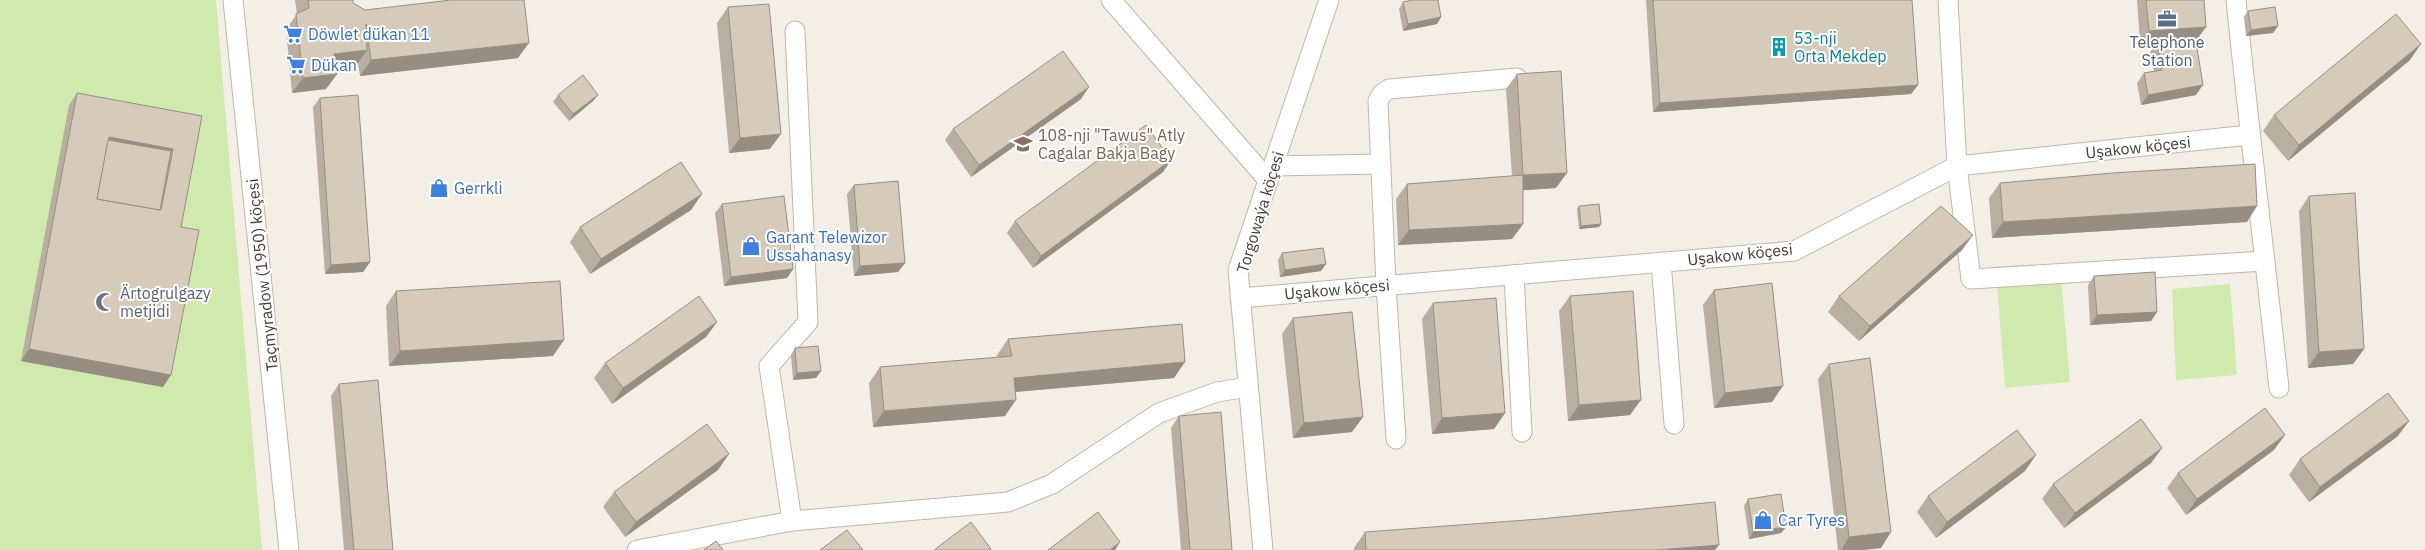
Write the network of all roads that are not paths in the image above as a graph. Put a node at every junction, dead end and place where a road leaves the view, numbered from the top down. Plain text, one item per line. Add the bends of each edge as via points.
1 (233, 0) edge
2 (1111, 0) edge
3 (1329, 0) edge
4 (1948, 0) edge
5 (2236, 0) edge
6 (794, 31) dead end
7 (1516, 78) edge
8 (2249, 135) junction
9 (1381, 164) junction
10 (1957, 166) junction
11 (1271, 173) junction
12 (2265, 261) junction
13 (1661, 262) junction
14 (1514, 275) junction
15 (1386, 285) junction
16 (1240, 298) junction
17 (1248, 387) junction
18 (2279, 388) dead end
19 (1674, 424) dead end
20 (1522, 432) dead end
21 (1396, 439) dead end
22 (792, 521) junction
23 (289, 550) edge
24 (637, 550) edge
25 (1263, 550) edge

1 - 23 street, Taçmyradow (1950) köçesi
2 - 11 street
3 - 11 street, Torgowaýa köçesi
4 - 10 street
5 - 8 street
6 - 22 street via 808,322 769,366
7 - 9 street via 1389,89 1378,101
8 - 10 street, Uşakow köçesi
8 - 12 street
9 - 11 street
9 - 15 street
10 - 12 street via 1971,279
10 - 13 street, Uşakow köçesi via 1794,251
11 - 16 street, Torgowaýa köçesi via 1238,270
12 - 18 street
13 - 14 street, Uşakow köçesi
13 - 19 street
14 - 15 street, Uşakow köçesi
14 - 20 street
15 - 16 street, Uşakow köçesi
15 - 21 street
16 - 17 street, Torgowaýa köçesi
17 - 22 street via 1217,392 1159,413 1052,484 1008,502
17 - 25 street, Torgowaýa köçesi
22 - 24 street

